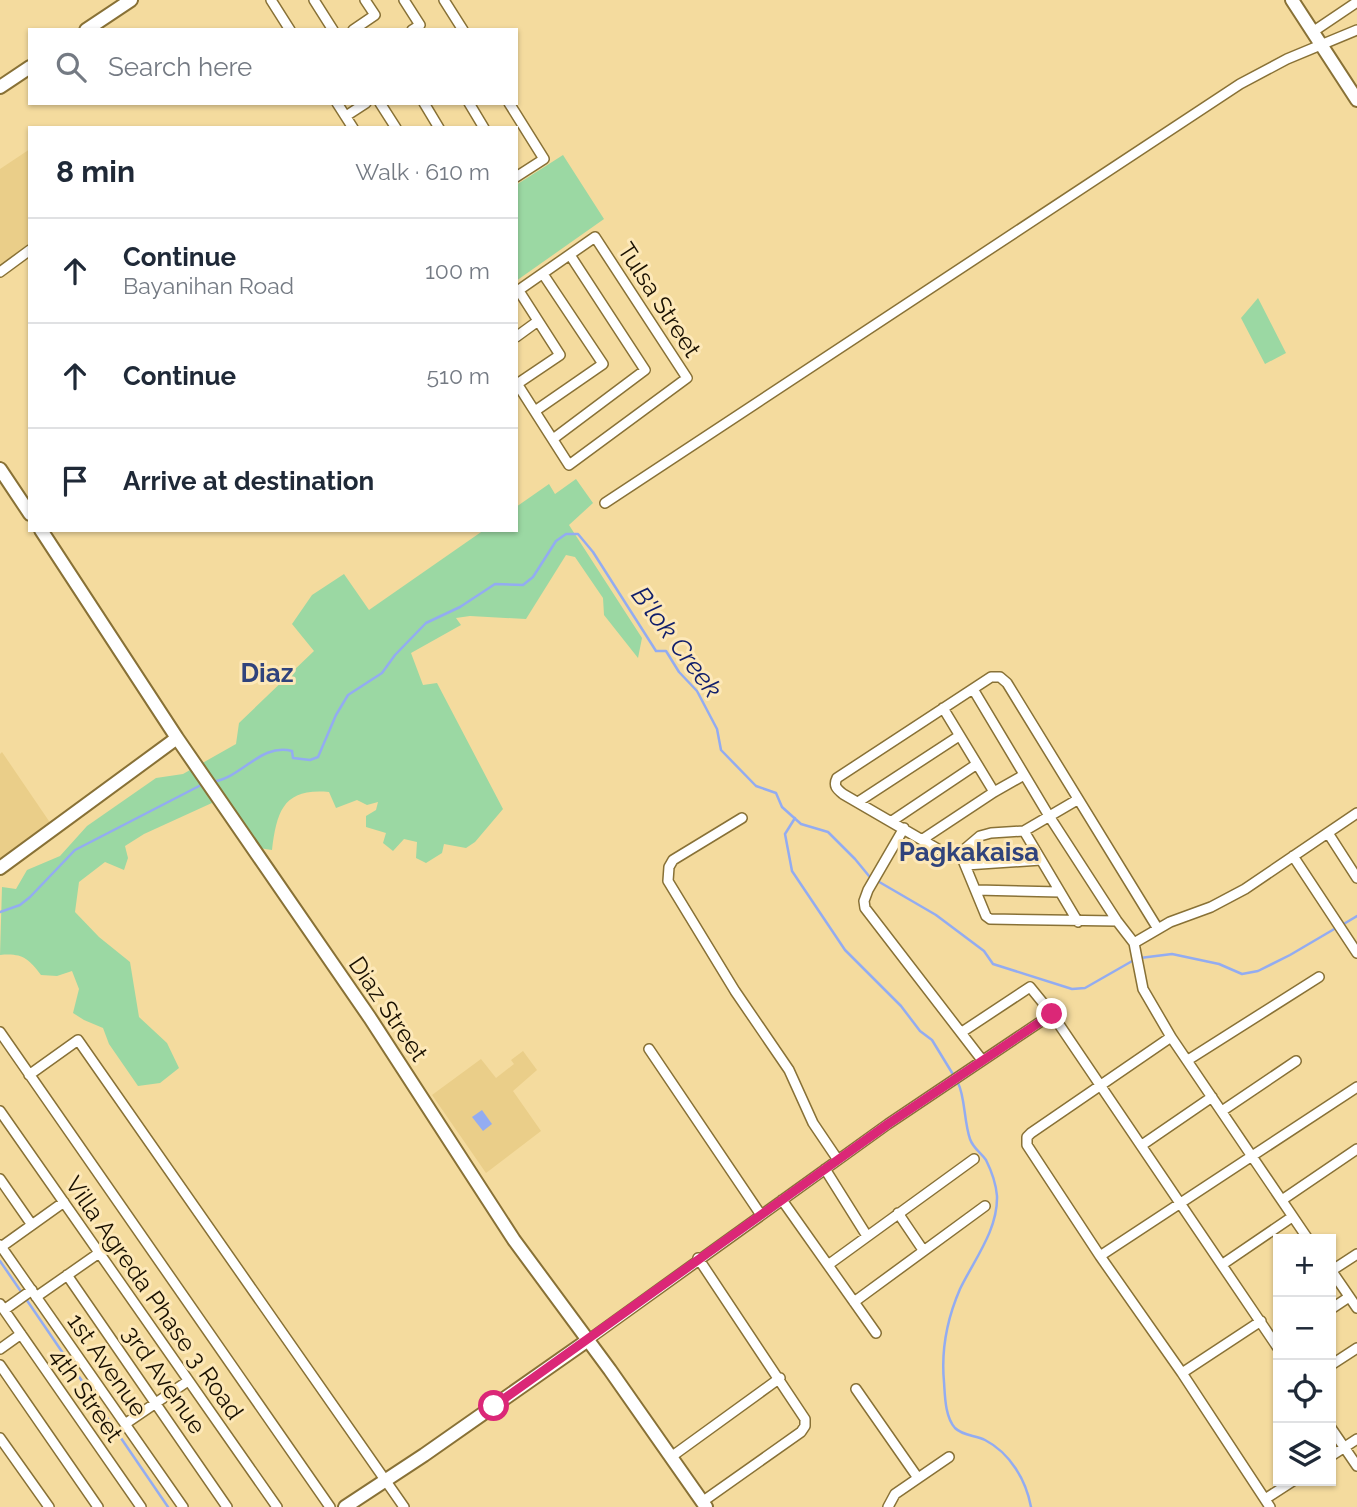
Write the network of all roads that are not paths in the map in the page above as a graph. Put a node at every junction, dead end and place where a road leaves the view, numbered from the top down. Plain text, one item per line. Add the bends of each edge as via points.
1 (131, 0) edge
2 (271, 0) edge
3 (314, 0) edge
4 (365, 0) edge
5 (404, 0) edge
6 (444, 0) edge
7 (1292, 0) edge
8 (1357, 2) edge
9 (89, 28) edge
10 (289, 28) edge
11 (332, 28) edge
12 (356, 28) edge
13 (415, 28) edge
14 (462, 28) edge
15 (1357, 30) edge
16 (1314, 32) junction
17 (1321, 45) junction
18 (28, 68) edge
19 (0, 87) edge
20 (1357, 100) edge
21 (338, 105) edge
22 (363, 105) edge
23 (381, 105) edge
24 (425, 105) edge
25 (470, 105) edge
26 (510, 105) edge
27 (346, 116) junction
28 (352, 126) edge
29 (395, 126) edge
30 (438, 126) edge
31 (483, 126) edge
32 (518, 176) edge
33 (28, 251) edge
34 (569, 255) junction
35 (0, 272) edge
36 (543, 274) junction
37 (518, 290) edge
38 (518, 292) edge
39 (538, 321) junction
40 (518, 336) edge
41 (518, 382) edge
42 (518, 385) edge
43 (535, 411) junction
44 (553, 439) junction
45 (0, 468) edge
46 (604, 503) dead end
47 (28, 511) edge
48 (41, 532) edge
49 (973, 689) junction
50 (943, 708) junction
51 (959, 736) junction
52 (177, 738) junction
53 (977, 764) junction
54 (1024, 775) junction
55 (994, 792) junction
56 (1077, 800) junction
57 (858, 802) junction
58 (1357, 813) edge
59 (1049, 816) junction
60 (742, 818) dead end
61 (892, 821) junction
62 (904, 828) junction
63 (1024, 831) junction
64 (1328, 833) junction
65 (923, 839) junction
66 (960, 853) junction
67 (1293, 856) junction
68 (1041, 860) junction
69 (967, 865) junction
70 (0, 868) edge
71 (1357, 878) edge
72 (976, 890) junction
73 (1060, 892) junction
74 (1117, 921) junction
75 (1078, 922) junction
76 (1158, 929) junction
77 (1134, 943) junction
78 (1357, 953) edge
79 (1319, 977) dead end
80 (1052, 1014) junction
81 (0, 1032) edge
82 (962, 1032) junction
83 (1171, 1037) junction
84 (649, 1049) dead end
85 (982, 1060) junction
86 (1188, 1060) junction
87 (1296, 1061) dead end
88 (29, 1075) junction
89 (1100, 1085) junction
90 (1357, 1087) edge
91 (1212, 1097) junction
92 (0, 1111) edge
93 (1222, 1111) junction
94 (1142, 1145) junction
95 (1357, 1149) edge
96 (1252, 1156) junction
97 (974, 1159) dead end
98 (838, 1160) junction
99 (825, 1169) junction
100 (0, 1179) edge
101 (782, 1200) junction
102 (1282, 1200) junction
103 (64, 1202) junction
104 (1182, 1204) junction
105 (985, 1206) dead end
106 (898, 1213) junction
107 (761, 1215) junction
108 (1292, 1217) junction
109 (32, 1225) junction
110 (1304, 1234) edge
111 (867, 1236) junction
112 (1, 1246) edge
113 (923, 1250) junction
114 (99, 1253) junction
115 (1357, 1254) edge
116 (1100, 1256) junction
117 (698, 1258) junction
118 (1223, 1264) junction
119 (828, 1265) junction
120 (1336, 1268) edge
121 (67, 1276) junction
122 (1336, 1278) edge
123 (29, 1295) junction
124 (1349, 1297) junction
125 (854, 1302) junction
126 (1336, 1306) edge
127 (2, 1307) edge
128 (1357, 1308) edge
129 (1261, 1321) junction
130 (876, 1333) dead end
131 (21, 1334) junction
132 (1273, 1338) edge
133 (588, 1340) junction
134 (1357, 1348) edge
135 (0, 1349) edge
136 (1336, 1362) edge
137 (0, 1366) edge
138 (1182, 1373) junction
139 (780, 1378) junction
140 (188, 1381) junction
141 (856, 1389) dead end
142 (156, 1402) junction
143 (125, 1424) junction
144 (1336, 1436) edge
145 (0, 1438) edge
146 (1357, 1439) edge
147 (1344, 1448) junction
148 (1336, 1453) edge
149 (671, 1457) junction
150 (949, 1457) dead end
151 (1357, 1466) edge
152 (918, 1478) junction
153 (387, 1479) junction
154 (1287, 1486) edge
155 (1267, 1503) edge
156 (704, 1504) edge
157 (48, 1507) edge
158 (98, 1507) edge
159 (141, 1507) edge
160 (183, 1507) edge
161 (227, 1507) edge
162 (277, 1507) edge
163 (330, 1507) edge
164 (345, 1507) edge
165 (404, 1507) edge
166 (888, 1507) edge

1 - 9 main road
2 - 10 street
3 - 11 street
4 - 12 street via 374,15
5 - 13 street via 420,24
6 - 14 street
7 - 16 main road
8 - 16 street
15 - 17 street
16 - 17 main road
17 - 20 main road
17 - 46 street via 1240,84
18 - 19 main road
21 - 27 street
22 - 27 street
23 - 29 street
24 - 30 street
25 - 31 street
26 - 32 street via 544,159
27 - 28 street
33 - 35 street
34 - 36 street, Tulsa Street
34 - 44 street via 645,370
34 - 44 street, Tulsa Street via 595,237 687,378 569,465
36 - 37 street, Tulsa Street
36 - 43 street via 603,364
38 - 39 street
39 - 40 street
39 - 41 street via 560,355
42 - 43 street
43 - 44 street
45 - 47 main road
48 - 52 main road, Diaz Street
49 - 50 street
49 - 54 street
49 - 56 street via 991,677 1004,679
50 - 51 street
50 - 57 street via 837,778 836,788
51 - 53 street
51 - 57 street
52 - 70 main road
52 - 133 main road, Diaz Street via 370,1018 514,1240
53 - 55 street
53 - 61 street
54 - 55 street
54 - 59 street
55 - 65 street
56 - 59 street
56 - 76 street
57 - 61 street
58 - 64 street
59 - 63 street
59 - 74 street
60 - 98 street via 673,860 668,881 789,1070 813,1123
61 - 62 street
62 - 65 street
62 - 82 street via 864,904
63 - 66 street via 980,836
63 - 68 street
64 - 67 street
64 - 71 street
65 - 66 street via 944,854
66 - 69 street
67 - 76 street via 1229,899
67 - 78 street
68 - 69 street
68 - 73 street
69 - 72 street
72 - 73 street
72 - 75 street via 986,916 993,920
73 - 75 street
74 - 75 street
74 - 77 street
76 - 77 street
77 - 83 street via 1143,989
79 - 86 street
80 - 82 street via 1030,986
80 - 85 street
80 - 89 street
81 - 88 street
82 - 85 street
83 - 86 street
83 - 89 street
84 - 107 street
85 - 98 street
86 - 91 street
87 - 93 street
88 - 153 street via 78,1040
88 - 163 street
89 - 94 street
89 - 116 street via 1026,1141
90 - 96 street
91 - 93 street
91 - 94 street
92 - 103 street, Villa Agreda Phase 3 Road
93 - 96 street
94 - 104 street
95 - 102 street
96 - 102 street
96 - 104 street
97 - 106 street
98 - 99 street
99 - 101 street
99 - 111 street
100 - 109 street
101 - 107 street
101 - 119 street
102 - 108 street
103 - 109 street
103 - 114 street, Villa Agreda Phase 3 Road
104 - 116 street
104 - 118 street
105 - 113 street
106 - 111 street
106 - 113 street
107 - 117 street
108 - 110 street
108 - 118 street
109 - 112 street
111 - 119 street
112 - 123 street, 1st Avenue
113 - 125 street
114 - 121 street
114 - 140 street, Villa Agreda Phase 3 Road
115 - 120 street
116 - 138 street
117 - 133 street
117 - 139 street
118 - 129 street
119 - 125 street
121 - 123 street
121 - 142 street, 3rd Avenue
122 - 124 street
123 - 127 street
123 - 143 street, 1st Avenue
124 - 126 street
124 - 128 street
125 - 130 street
127 - 131 street, 4th Street
129 - 132 street
129 - 138 street
131 - 135 street
131 - 159 street, 4th Street
133 - 149 main road, Diaz Street
133 - 153 main road
134 - 136 street
137 - 158 street
138 - 155 street
139 - 149 street
139 - 156 street via 801,1410 805,1426
140 - 142 street, 4th Street
140 - 162 street, Villa Agreda Phase 3 Road
141 - 152 street
142 - 143 street, 4th Street
142 - 161 street, 3rd Avenue
143 - 160 street, 1st Avenue
144 - 147 street
145 - 157 street
146 - 147 street
147 - 148 street
147 - 151 street
149 - 156 main road, Diaz Street
150 - 152 street
152 - 166 street via 892,1497
153 - 164 main road
153 - 165 street
154 - 155 street

